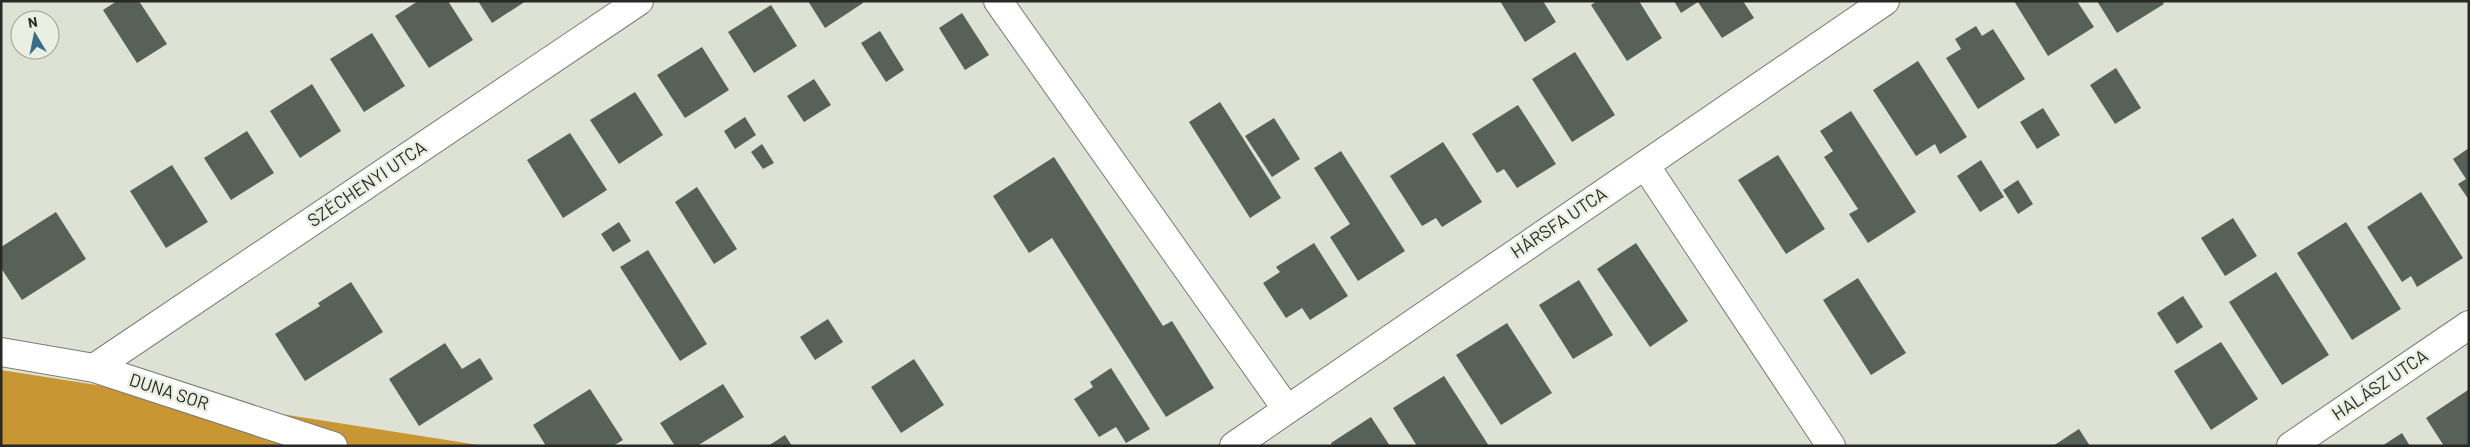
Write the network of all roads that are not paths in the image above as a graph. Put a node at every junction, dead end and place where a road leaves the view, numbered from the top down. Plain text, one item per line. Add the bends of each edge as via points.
1 (639, 1) edge
2 (998, 1) edge
3 (1885, 1) edge
4 (1645, 165) junction
5 (2469, 325) edge
6 (1, 352) edge
7 (94, 368) junction
8 (1286, 408) junction
9 (333, 446) edge
10 (1234, 446) edge
11 (1830, 446) edge
12 (2291, 446) edge

1 - 7 street, SZÉCHENYI UTCA
2 - 8 street
3 - 4 street, HÁRSFA UTCA
4 - 8 street, HÁRSFA UTCA
4 - 11 street
5 - 12 street, HALÁSZ UTCA
6 - 7 street, DUNA SOR
7 - 9 street, DUNA SOR
8 - 10 street, HÁRSFA UTCA

